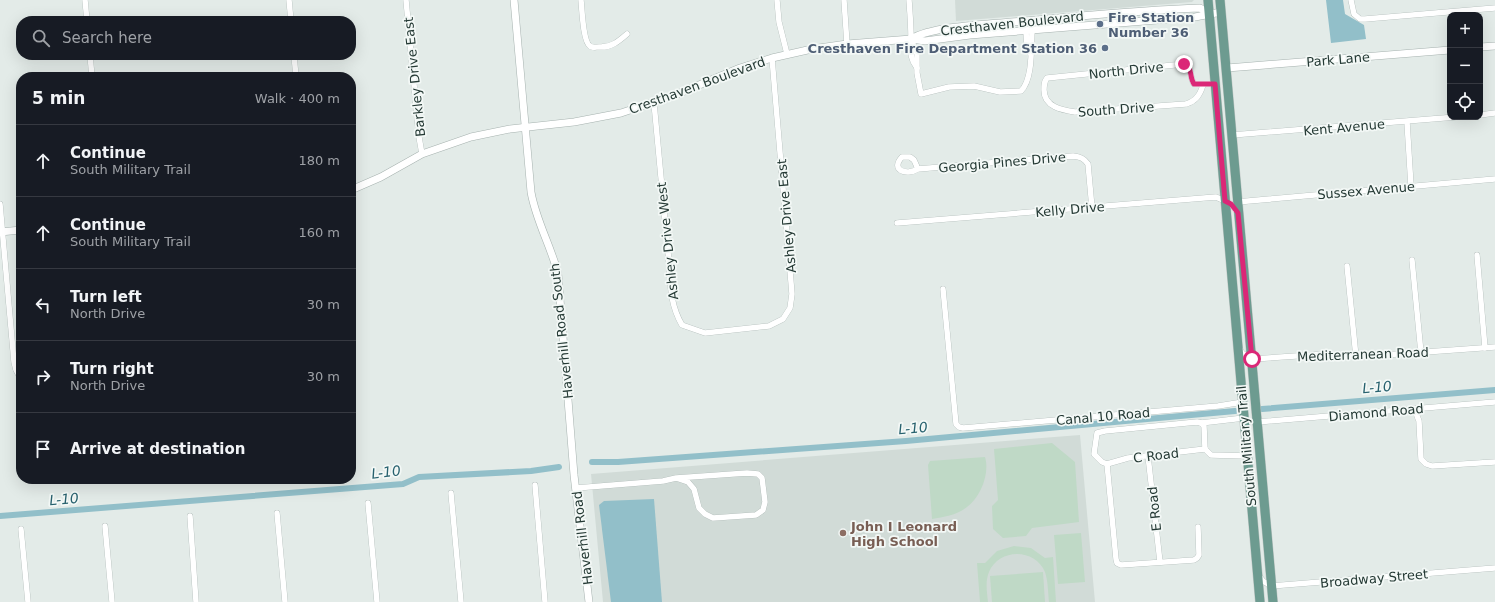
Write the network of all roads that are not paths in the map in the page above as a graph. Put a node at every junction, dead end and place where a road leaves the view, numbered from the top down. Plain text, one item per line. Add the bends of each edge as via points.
1 (85, 0) edge
2 (289, 0) edge
3 (406, 0) edge
4 (514, 0) edge
5 (581, 0) edge
6 (777, 0) edge
7 (844, 0) edge
8 (909, 0) edge
9 (1208, 0) edge
10 (1220, 0) edge
11 (1352, 0) edge
12 (1495, 8) edge
13 (1221, 12) junction
14 (1209, 14) junction
15 (87, 16) edge
16 (291, 16) edge
17 (1029, 31) junction
18 (627, 34) dead end
19 (911, 39) junction
20 (847, 44) junction
21 (1495, 46) edge
22 (1483, 47) edge
23 (1447, 50) edge
24 (787, 54) junction
25 (772, 58) junction
26 (90, 60) edge
27 (294, 60) edge
28 (1227, 68) junction
29 (92, 72) edge
30 (296, 72) edge
31 (1047, 78) joint
32 (1215, 84) junction
33 (1203, 85) junction
34 (654, 103) junction
35 (1495, 113) edge
36 (1483, 115) edge
37 (1447, 118) edge
38 (1407, 122) junction
39 (525, 127) junction
40 (1232, 135) junction
41 (422, 154) junction
42 (918, 169) dead end
43 (1223, 171) junction
44 (1495, 180) edge
45 (1235, 181) junction
46 (1411, 186) junction
47 (356, 188) edge
48 (1225, 201) junction
49 (1236, 202) junction
50 (0, 204) edge
51 (1092, 208) junction
52 (1238, 213) junction
53 (897, 223) dead end
54 (16, 230) edge
55 (1, 232) edge
56 (1477, 255) dead end
57 (1412, 260) dead end
58 (1347, 266) dead end
59 (943, 289) dead end
60 (732, 331) joint
61 (1237, 345) junction
62 (1495, 347) edge
63 (1485, 348) junction
64 (1421, 353) junction
65 (1356, 357) junction
66 (1252, 359) junction
67 (16, 370) edge
68 (1240, 374) junction
69 (1242, 402) junction
70 (1495, 402) edge
71 (1414, 408) junction
72 (1244, 418) junction
73 (1257, 422) junction
74 (1201, 423) junction
75 (1259, 446) junction
76 (1205, 449) junction
77 (1148, 456) junction
78 (1247, 456) junction
79 (1495, 462) edge
80 (1107, 464) junction
81 (574, 474) joint
82 (676, 478) junction
83 (535, 485) dead end
84 (576, 488) junction
85 (452, 493) dead end
86 (368, 502) dead end
87 (277, 513) dead end
88 (190, 516) dead end
89 (106, 526) dead end
90 (1198, 527) dead end
91 (21, 529) dead end
92 (1160, 562) junction
93 (1495, 568) edge
94 (1257, 574) junction
95 (1271, 586) junction
96 (28, 602) edge
97 (112, 602) edge
98 (196, 602) edge
99 (285, 602) edge
100 (377, 602) edge
101 (461, 602) edge
102 (545, 602) edge
103 (589, 602) edge
104 (1260, 602) edge
105 (1273, 602) edge

1 - 15 street
2 - 16 street
3 - 41 street, Barkley Drive East
4 - 39 street, Haverhill Road South
5 - 18 street via 585,37 591,47 617,43
6 - 24 street via 779,22
7 - 20 street
8 - 19 street
9 - 14 main road, South Military Trail
10 - 13 main road, South Military Trail
11 - 12 street via 1354,14 1360,19
13 - 14 street, Cresthaven Boulevard
13 - 28 main road, South Military Trail
14 - 17 street, Cresthaven Boulevard
14 - 19 street, Cresthaven Boulevard via 1200,8 1109,13 963,27 919,34
14 - 32 main road, South Military Trail
17 - 19 street, Cresthaven Boulevard via 925,41
17 - 19 street via 1027,48 1031,53 1026,85 1021,91 1000,92 974,86 949,87 922,94 917,69 912,62
19 - 20 street, Cresthaven Boulevard
20 - 24 street, Cresthaven Boulevard
21 - 22 street
23 - 28 street, Park Lane
24 - 25 street, Cresthaven Boulevard
25 - 34 street, Cresthaven Boulevard via 740,68
25 - 60 street, Ashley Drive East via 792,294 790,308 783,319 769,326
26 - 29 street
27 - 30 street
28 - 40 main road, South Military Trail
31 - 33 street, North Drive via 1184,64 1190,68 1194,84
31 - 33 street, South Drive via 1044,85 1046,100 1053,106 1075,112 1186,104 1196,98
32 - 33 street
32 - 43 main road, South Military Trail
34 - 39 street, Cresthaven Boulevard via 598,118
34 - 60 street, Ashley Drive West via 675,314 682,325 698,331
35 - 36 street
37 - 38 street, Kent Avenue
38 - 40 street, Kent Avenue
38 - 46 street
39 - 41 street, Cresthaven Boulevard via 490,132
39 - 81 street, Haverhill Road South via 533,202 552,250 558,274
40 - 45 main road, South Military Trail
41 - 47 street, Cresthaven Boulevard
42 - 51 street, Georgia Pines Drive via 1081,157 1088,164
43 - 45 main road via 1231,181
43 - 48 main road, South Military Trail
44 - 46 street, Sussex Avenue
45 - 49 main road, South Military Trail
46 - 49 street, Sussex Avenue
48 - 51 street, Kelly Drive via 1216,197
48 - 52 street
48 - 61 main road, South Military Trail
49 - 52 main road, South Military Trail
50 - 55 street
51 - 53 street, Kelly Drive
52 - 66 main road, South Military Trail
54 - 55 street
55 - 67 street
56 - 63 street
57 - 64 street
58 - 65 street
59 - 69 street, Canal 10 Road via 956,424 959,427
61 - 66 street via 1242,353
61 - 68 main road, South Military Trail
62 - 63 street, Mediterranean Road
63 - 64 street, Mediterranean Road
64 - 65 street, Mediterranean Road
65 - 66 street, Mediterranean Road via 1326,354
66 - 73 main road, South Military Trail
68 - 69 main road, South Military Trail
68 - 75 main road via 1246,384 1251,437
69 - 72 main road, South Military Trail
70 - 71 street, Diamond Road
71 - 73 street, Diamond Road
71 - 79 street via 1419,422 1421,459 1426,464 1432,466
72 - 74 street
72 - 78 main road, South Military Trail
73 - 75 main road, South Military Trail
74 - 76 street via 1204,426
74 - 80 street via 1097,433 1094,454
75 - 95 main road, South Military Trail
76 - 77 street, C Road
76 - 78 street via 1211,455
77 - 80 street, C Road
77 - 92 street, E Road
78 - 94 main road, South Military Trail
80 - 92 street via 1117,563 1121,565
81 - 84 street, Haverhill Road
82 - 82 street via 688,482 694,489 699,508 713,518 756,515 763,510 765,502 762,478 758,474
82 - 84 street
83 - 102 street
84 - 103 street, Haverhill Road
85 - 101 street
86 - 100 street
87 - 99 street
88 - 98 street
89 - 97 street
90 - 92 street via 1197,558
91 - 96 street
93 - 95 street, Broadway Street
94 - 95 street via 1262,581
94 - 104 main road, South Military Trail
95 - 105 main road, South Military Trail

